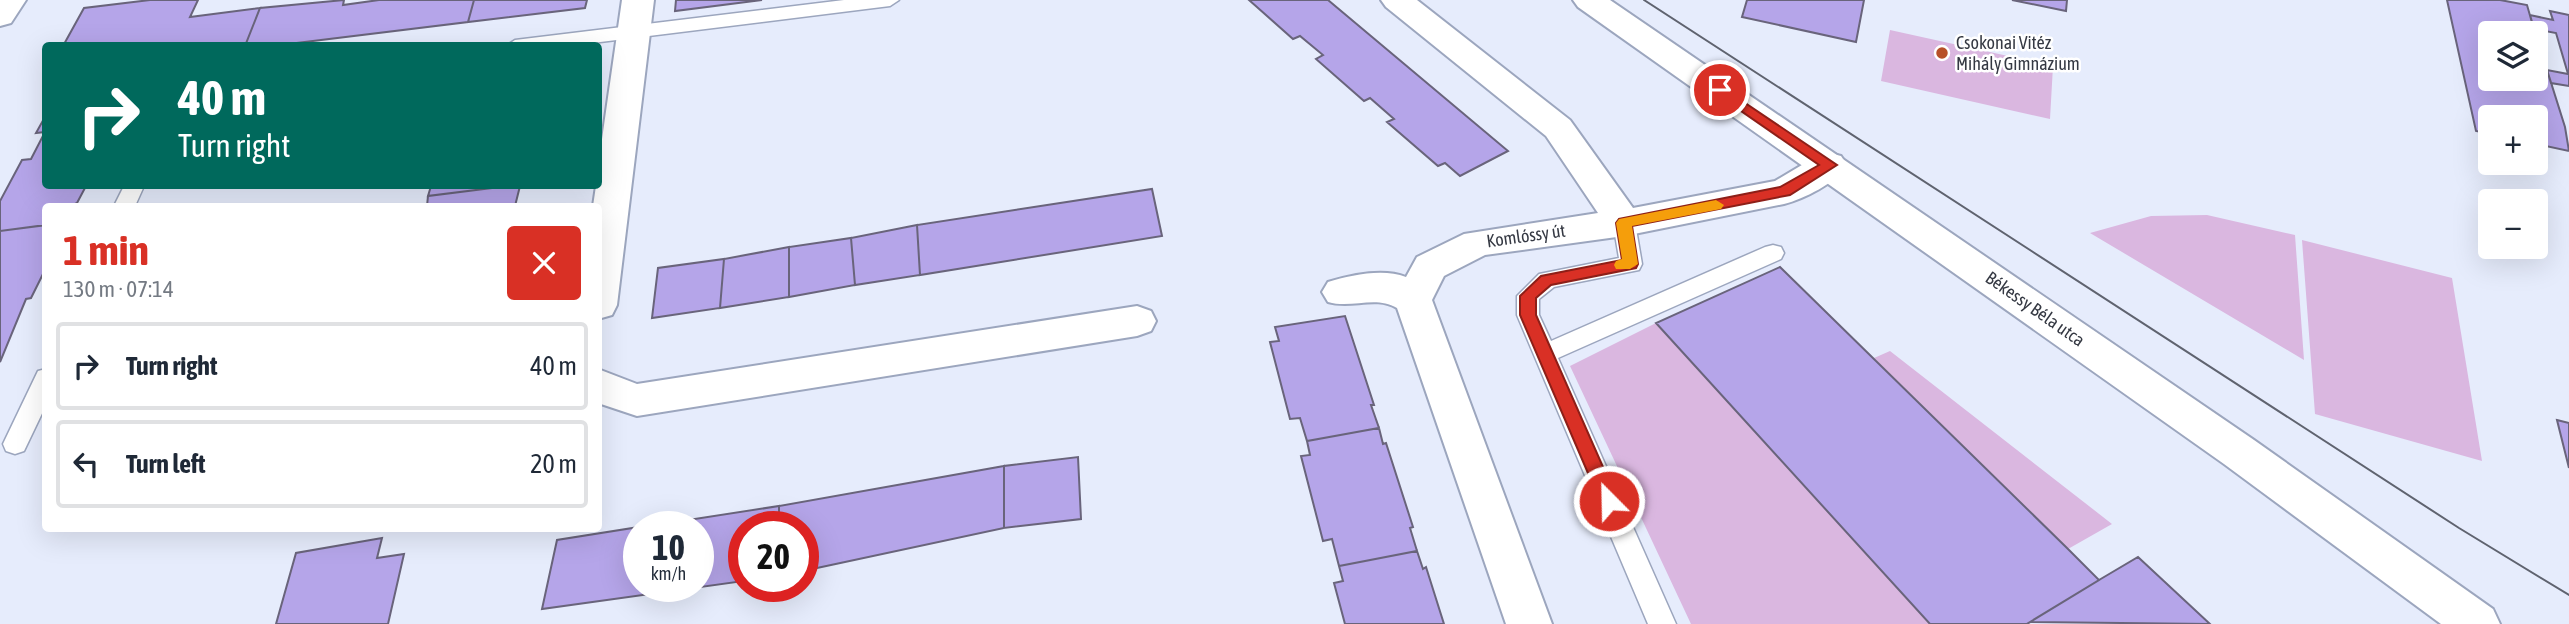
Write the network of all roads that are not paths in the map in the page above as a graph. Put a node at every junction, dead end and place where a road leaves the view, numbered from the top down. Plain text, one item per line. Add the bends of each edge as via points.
1 (10, 0) edge
2 (890, 0) edge
3 (1397, 0) edge
4 (1589, 0) edge
5 (637, 15) edge
6 (0, 16) edge
7 (531, 42) edge
8 (1829, 165) junction
9 (1624, 223) junction
10 (1773, 253) dead end
11 (602, 275) edge
12 (1341, 292) dead end
13 (1413, 300) junction
14 (1137, 321) dead end
15 (1545, 354) junction
16 (42, 387) edge
17 (602, 389) edge
18 (15, 444) dead end
19 (1529, 624) edge
20 (1662, 624) edge
21 (2477, 624) edge

1 - 6 street
2 - 5 lane
3 - 9 street via 1558,128
4 - 8 street, Békessy Béla utca
5 - 7 lane
5 - 11 street
8 - 9 street, Komlóssy út via 1784,192
8 - 21 street, Békessy Béla utca
9 - 13 street, Komlóssy út via 1477,243 1430,267
9 - 15 lane via 1630,264 1546,280 1528,296 1528,315
10 - 15 lane
12 - 13 street via 1390,286
13 - 19 street
14 - 17 street via 637,400
15 - 20 lane
16 - 18 lane

